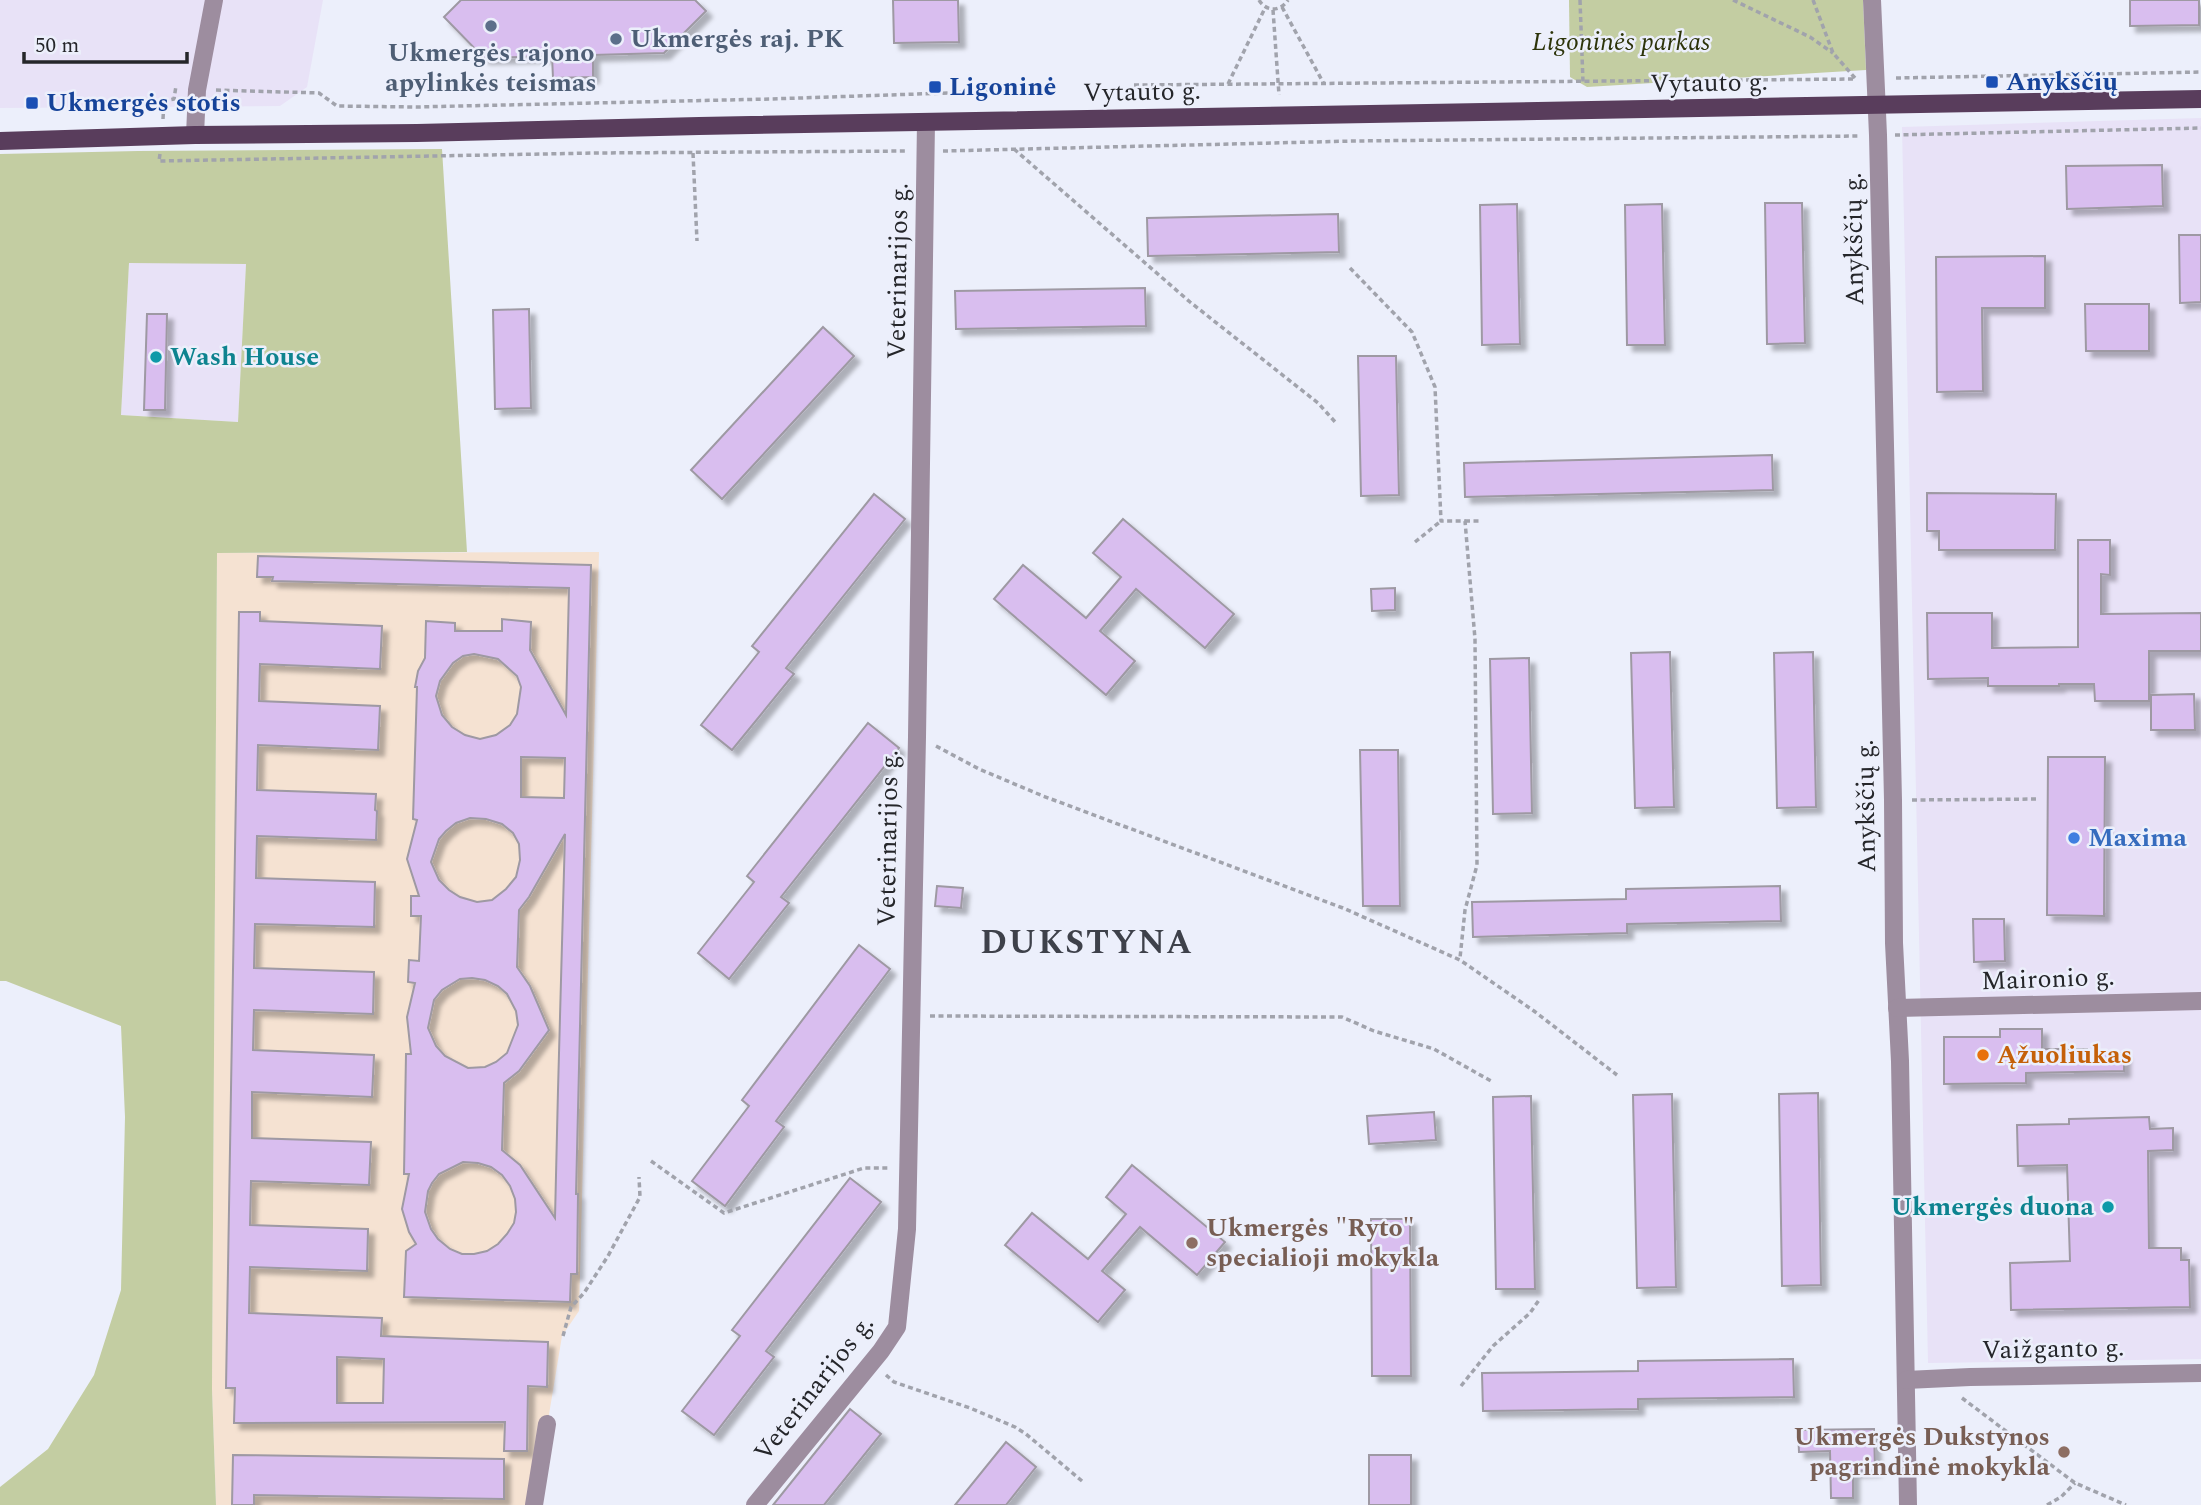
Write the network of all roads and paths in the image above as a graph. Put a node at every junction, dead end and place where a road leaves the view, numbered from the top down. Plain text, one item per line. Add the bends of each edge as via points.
1 (214, 0) edge
2 (1259, 0) edge
3 (1287, 0) edge
4 (1580, 0) edge
5 (1733, 0) edge
6 (1813, 0) edge
7 (1872, 0) edge
8 (1282, 7) junction
9 (1265, 8) junction
10 (1273, 10) junction
11 (1833, 53) junction
12 (2201, 72) edge
13 (1877, 78) junction
14 (1856, 79) junction
15 (1583, 82) junction
16 (1228, 84) junction
17 (1278, 84) junction
18 (1324, 84) junction
19 (1134, 85) dead end
20 (176, 88) dead end
21 (197, 90) junction
22 (1036, 90) dead end
23 (2201, 99) edge
24 (1878, 106) junction
25 (1279, 116) junction
26 (926, 122) junction
27 (195, 135) junction
28 (0, 141) edge
29 (1014, 149) dead end
30 (693, 153) dead end
31 (697, 241) dead end
32 (1350, 268) dead end
33 (1337, 424) dead end
34 (1441, 521) junction
35 (1465, 521) junction
36 (1481, 521) dead end
37 (1415, 542) dead end
38 (917, 737) junction
39 (2039, 799) dead end
40 (1894, 800) junction
41 (1460, 960) junction
42 (2201, 1002) edge
43 (1897, 1008) junction
44 (911, 1016) junction
45 (1617, 1075) dead end
46 (1491, 1081) dead end
47 (651, 1161) dead end
48 (908, 1168) junction
49 (639, 1178) dead end
50 (1539, 1300) dead end
51 (562, 1336) dead end
52 (871, 1363) junction
53 (2201, 1373) edge
54 (1938, 1379) junction
55 (1906, 1380) junction
56 (1461, 1387) dead end
57 (547, 1424) dead end
58 (1082, 1481) dead end
59 (2075, 1483) junction
60 (534, 1505) edge
61 (755, 1505) edge
62 (1908, 1505) edge
63 (2047, 1505) edge
64 (2126, 1505) edge

1 - 21 street
2 - 9 path
3 - 8 path
4 - 15 path
5 - 11 path
6 - 11 path
7 - 13 street, Anykščių g.
8 - 10 path
8 - 18 path
9 - 10 path
9 - 16 path
10 - 17 path
11 - 14 path
12 - 13 path
13 - 14 path
13 - 24 street, Anykščių g.
14 - 15 path
15 - 18 path
16 - 17 path
16 - 19 path
17 - 18 path
17 - 25 path
20 - 21 path
21 - 22 path via 319,93 337,106 416,107
21 - 27 street
23 - 24 main road, Vytauto g.
24 - 25 main road, Vytauto g.
24 - 40 street, Anykščių g.
25 - 26 main road, Vytauto g.
26 - 27 main road, Vytauto g.
26 - 38 street, Veterinarijos g.
27 - 28 main road, Vytauto g.
29 - 33 path via 1190,302 1318,403
30 - 31 path
32 - 34 path via 1412,332 1435,387
34 - 35 path
34 - 37 path
35 - 36 path
35 - 41 path via 1475,639 1477,865 1465,910
38 - 41 path via 1043,796 1342,908
38 - 44 street, Veterinarijos g.
39 - 40 path
40 - 43 street, Anykščių g.
41 - 45 path
42 - 43 street, Maironio g.
43 - 55 street, Anykščių g.
44 - 46 path via 1342,1017 1434,1049
44 - 48 street, Veterinarijos g.
47 - 48 path via 724,1213 864,1168
48 - 52 street, Veterinarijos g. via 897,1327
49 - 51 path via 640,1197 608,1256 571,1307
50 - 56 path via 1493,1346
52 - 58 path via 894,1382 1015,1427
52 - 61 street, Veterinarijos g.
53 - 54 street, Vaižganto g.
54 - 55 street, Vaižganto g.
54 - 59 path via 1937,1392 1955,1393
55 - 62 street, Anykščių g.
57 - 60 street
59 - 63 path
59 - 64 path

